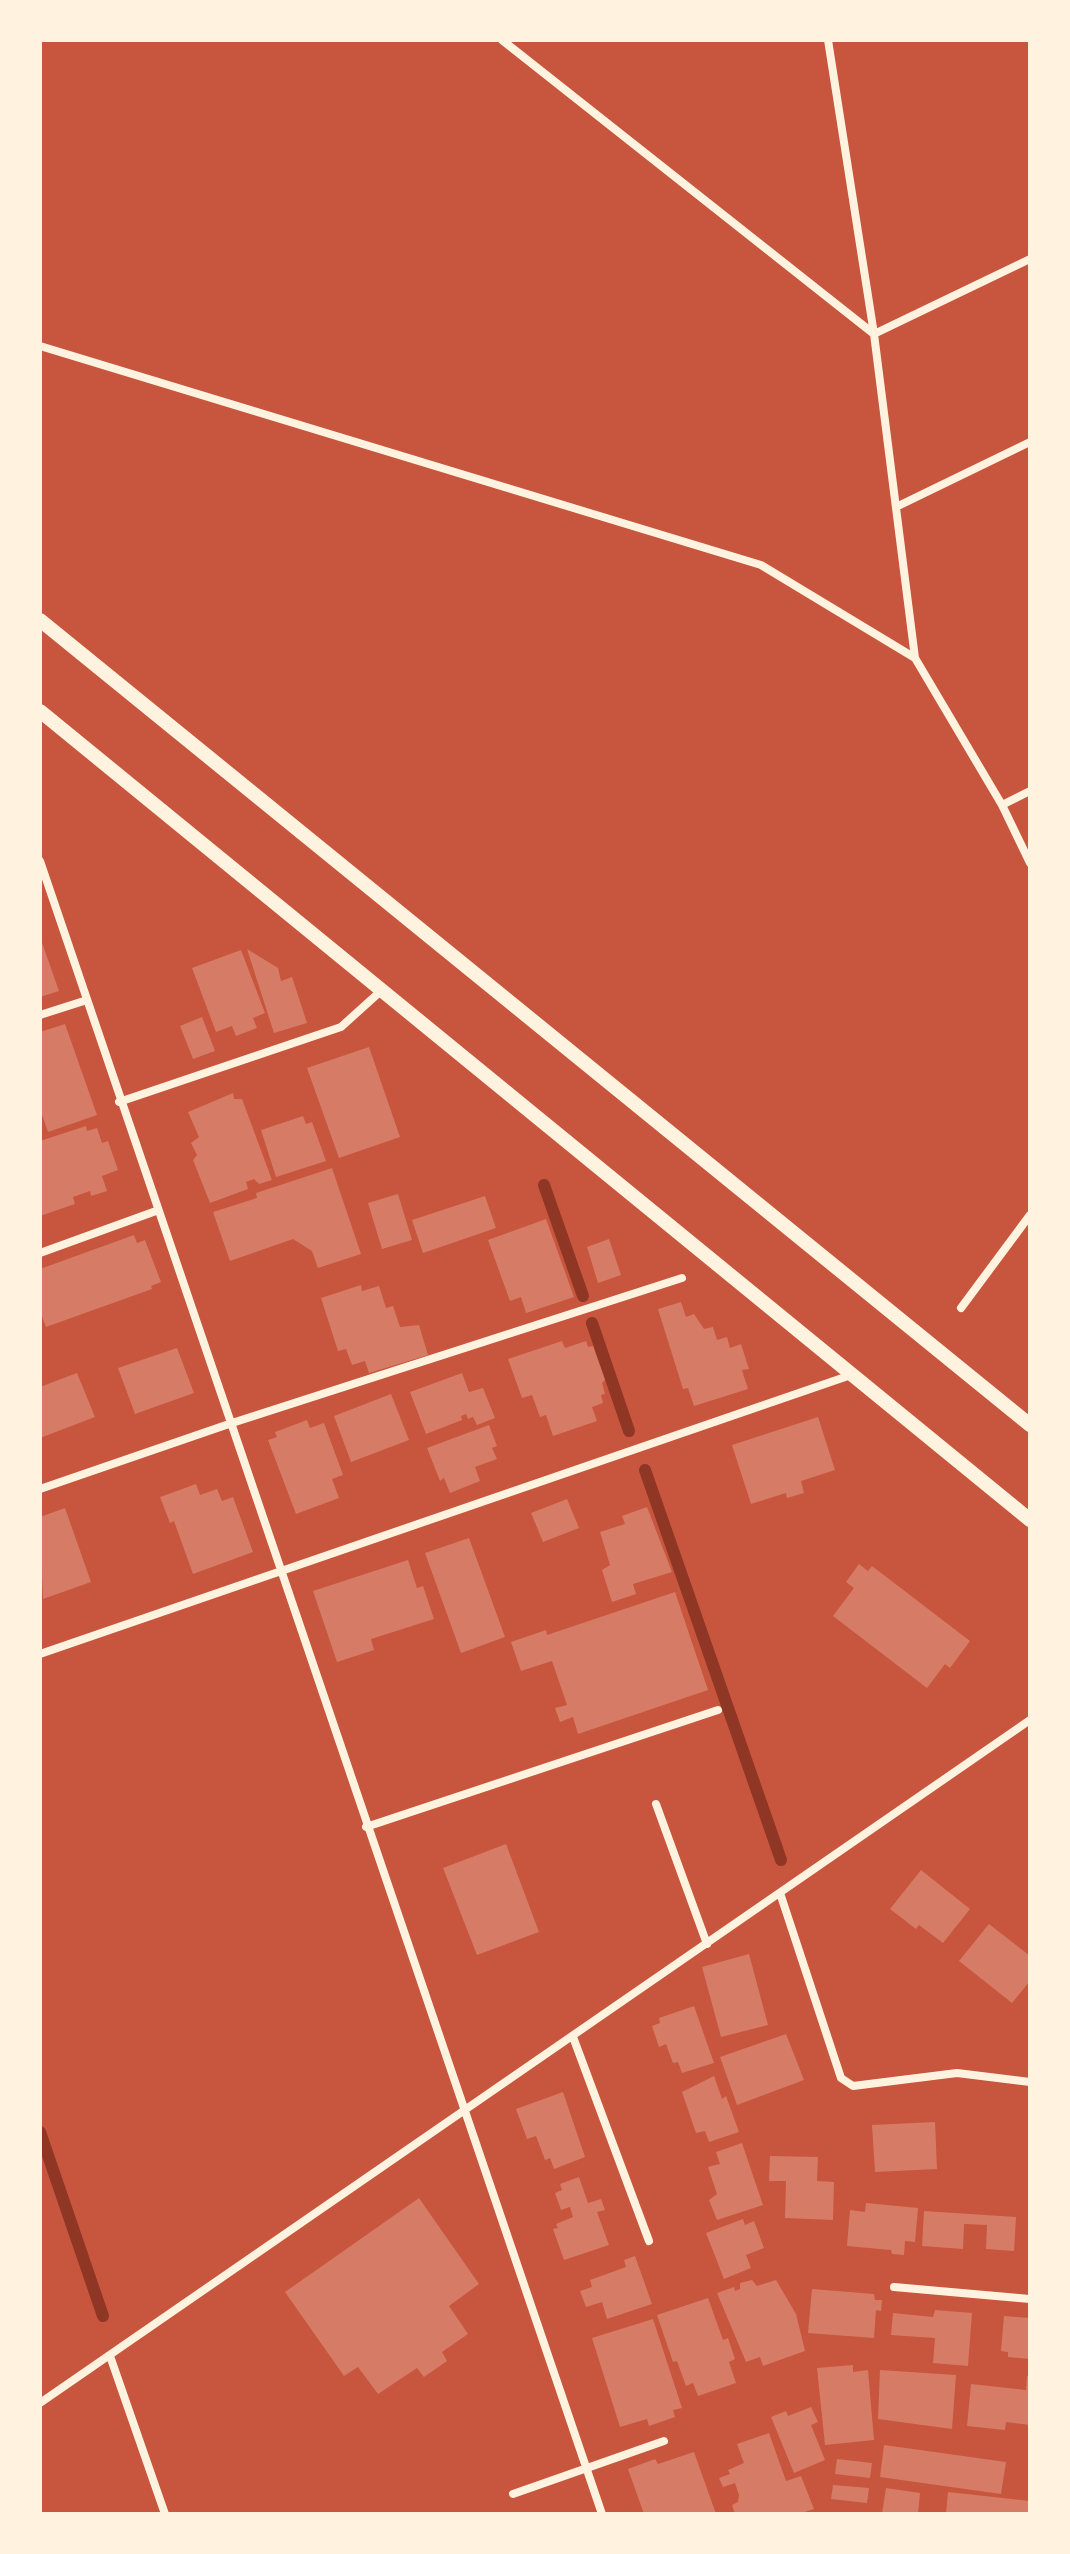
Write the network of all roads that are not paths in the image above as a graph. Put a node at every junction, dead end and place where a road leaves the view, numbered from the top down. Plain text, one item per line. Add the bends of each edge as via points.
1 (502, 40) edge
2 (828, 40) edge
3 (1030, 259) edge
4 (874, 334) junction
5 (40, 346) edge
6 (1030, 442) edge
7 (896, 507) junction
8 (40, 620) edge
9 (915, 658) junction
10 (40, 711) edge
11 (1030, 791) edge
12 (1002, 805) junction
13 (40, 861) edge
14 (1030, 863) edge
15 (382, 990) junction
16 (87, 1000) junction
17 (40, 1015) edge
18 (119, 1102) junction
19 (156, 1211) junction
20 (1030, 1215) edge
21 (40, 1253) edge
22 (682, 1278) dead end
23 (961, 1308) dead end
24 (851, 1375) junction
25 (229, 1424) junction
26 (1030, 1425) edge
27 (40, 1489) edge
28 (1030, 1520) edge
29 (278, 1570) junction
30 (40, 1654) edge
31 (718, 1710) dead end
32 (1030, 1720) edge
33 (656, 1804) dead end
34 (366, 1827) junction
35 (780, 1893) junction
36 (707, 1944) junction
37 (573, 2037) junction
38 (1030, 2082) edge
39 (465, 2112) junction
40 (649, 2241) dead end
41 (894, 2287) dead end
42 (1030, 2299) edge
43 (110, 2356) junction
44 (40, 2403) edge
45 (664, 2441) dead end
46 (586, 2469) junction
47 (513, 2494) dead end
48 (165, 2514) edge
49 (602, 2514) edge

1 - 4 street
2 - 4 street
3 - 4 street
4 - 7 street
5 - 9 street via 761,565
6 - 7 street
7 - 9 street
8 - 26 street
9 - 12 street
10 - 15 street
11 - 12 street
12 - 14 street
13 - 16 street
15 - 18 street via 341,1027
15 - 24 street
16 - 17 street
16 - 18 street
18 - 19 street
19 - 21 street
19 - 25 street
20 - 23 street
22 - 25 street
24 - 28 street
24 - 29 street
25 - 27 street
25 - 29 street
29 - 30 street
29 - 34 street
31 - 34 street
32 - 35 street
33 - 36 street
34 - 39 street
35 - 36 street
35 - 38 street via 841,2078 853,2086 957,2073
36 - 37 street
37 - 39 street
37 - 40 street
39 - 43 street
39 - 46 street
41 - 42 street
43 - 44 street
43 - 48 street
45 - 46 street
46 - 47 street
46 - 49 street

